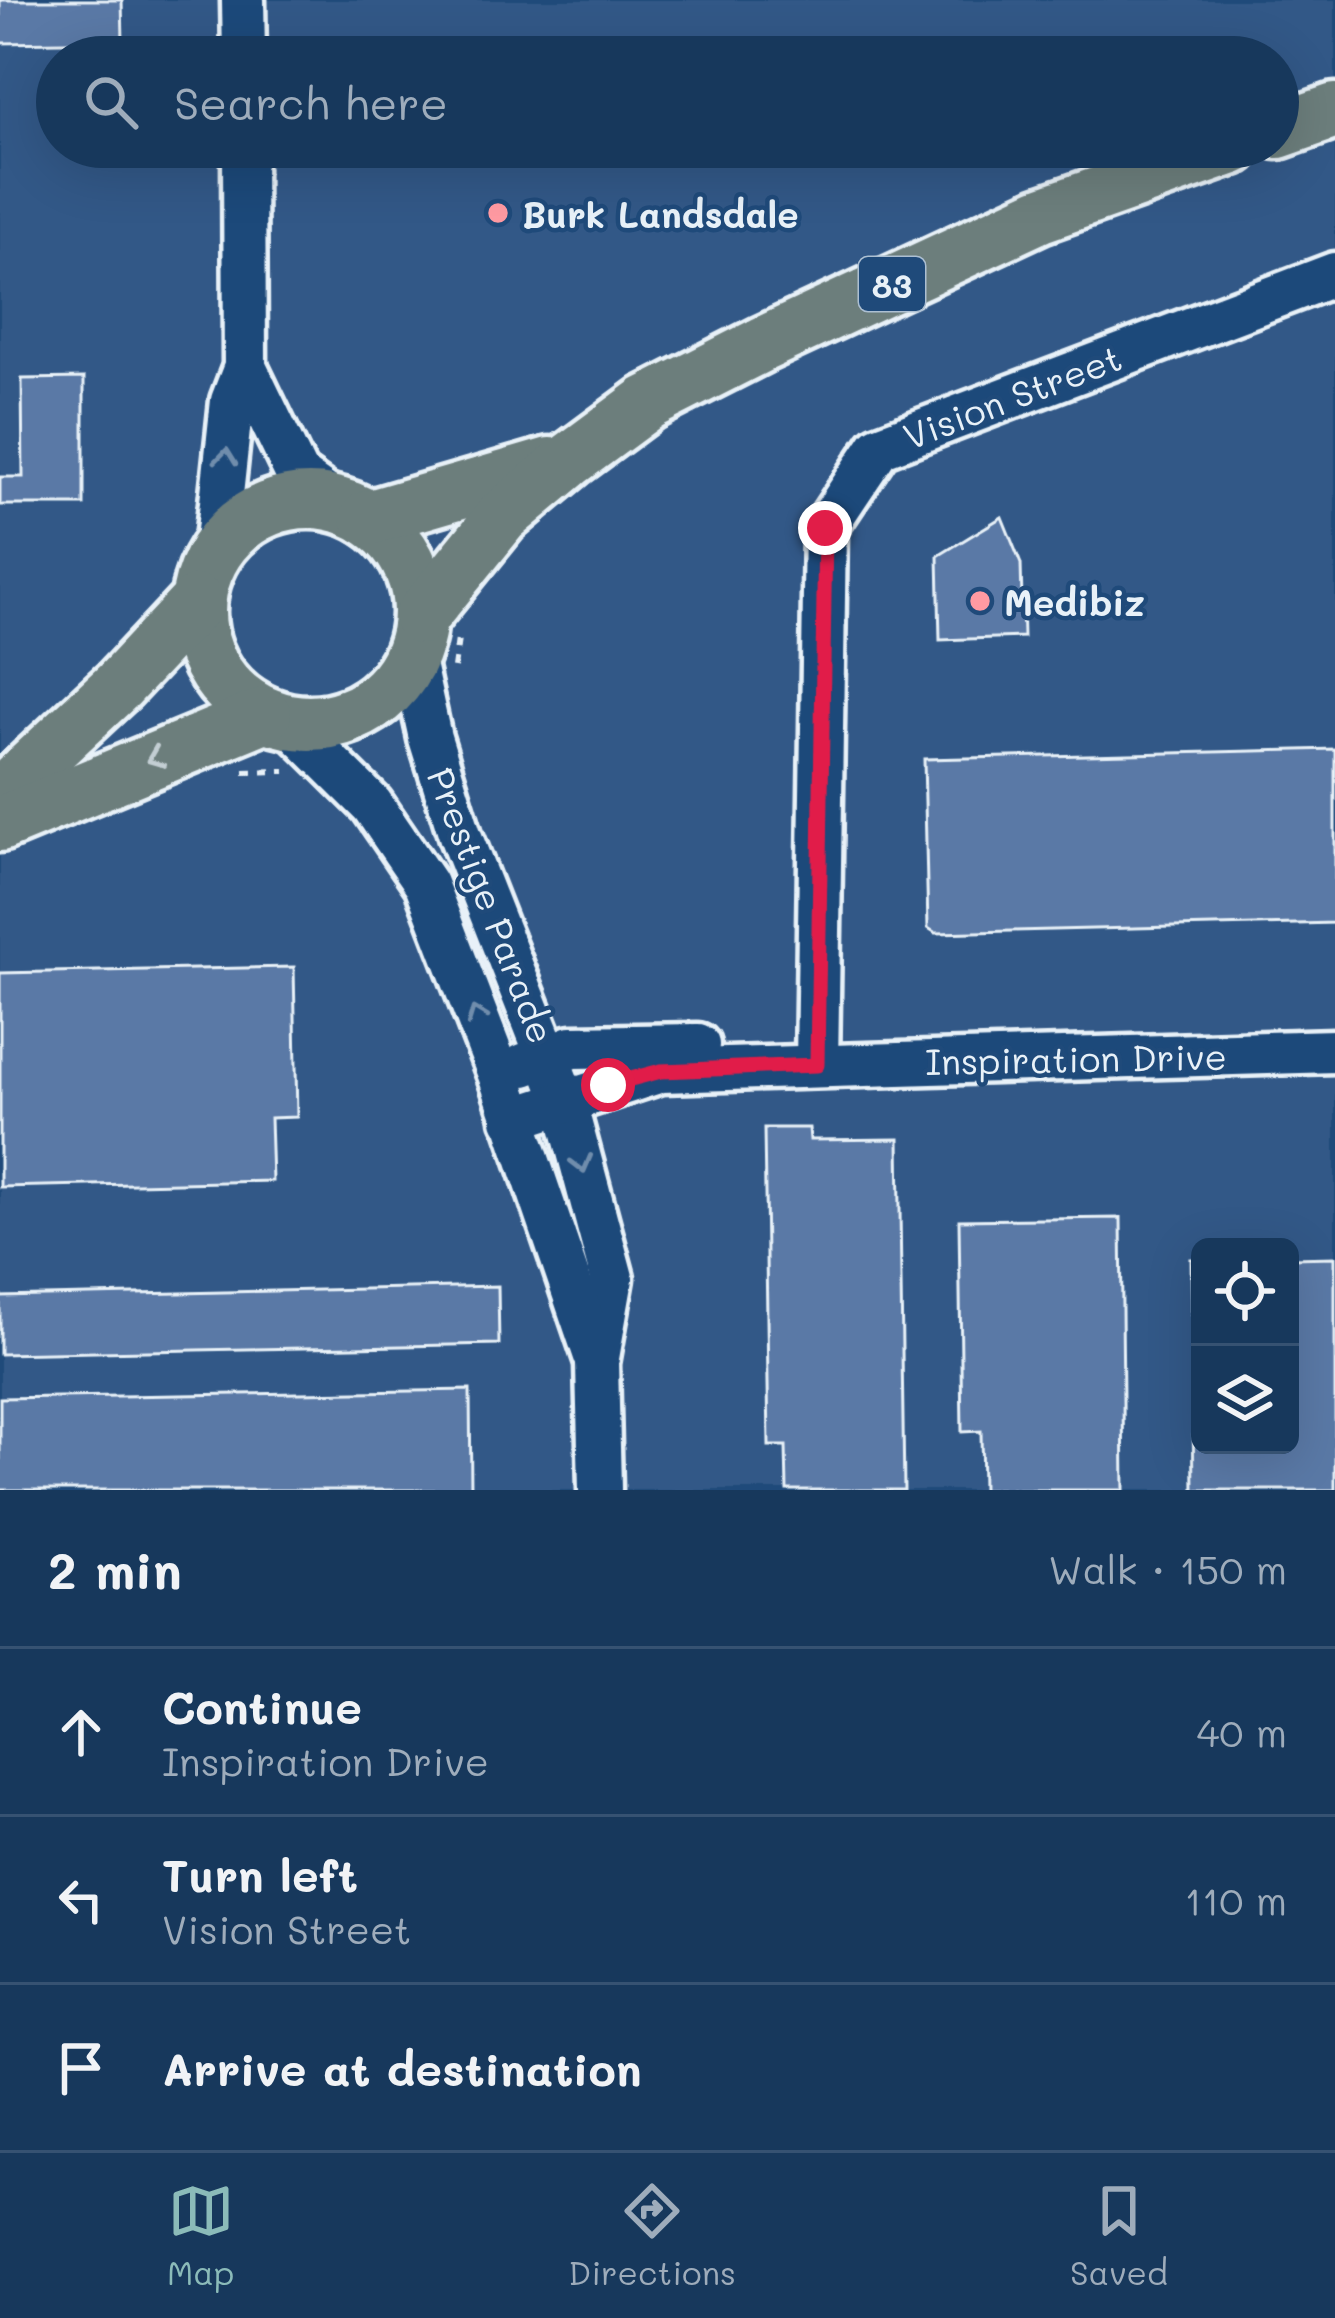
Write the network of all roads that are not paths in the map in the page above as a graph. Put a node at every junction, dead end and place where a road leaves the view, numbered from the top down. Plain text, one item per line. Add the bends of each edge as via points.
1 (243, 0) edge
2 (244, 36) edge
3 (1335, 111) edge
4 (1299, 124) edge
5 (244, 168) edge
6 (1173, 168) edge
7 (1335, 274) edge
8 (245, 367) junction
9 (570, 460) junction
10 (353, 512) junction
11 (216, 550) junction
12 (197, 602) junction
13 (417, 636) junction
14 (274, 717) junction
15 (0, 796) edge
16 (452, 811) junction
17 (0, 824) edge
18 (452, 954) junction
19 (1335, 1051) edge
20 (549, 1056) junction
21 (817, 1065) junction
22 (499, 1074) junction
23 (564, 1100) junction
24 (513, 1119) junction
25 (597, 1363) junction
26 (600, 1490) edge

1 - 2 street
3 - 4 main road
5 - 8 street
6 - 9 main road, 83 via 1040,215 763,344 646,403
7 - 21 street, Vision Street via 879,447 825,528
8 - 10 street via 297,475
11 -> 8 street via 232,401
9 - 10 main road, 83
9 - 13 main road, 83 via 502,518
10 - 11 main road, 83 via 304,501 270,508
10 - 13 main road via 397,544 415,578
11 - 12 main road
12 - 14 main road via 202,648 226,688
12 - 15 main road
13 - 14 main road, 83 via 391,688 359,712 312,724
13 - 16 street, Prestige Parade via 430,738
14 -> 17 main road, 83
14 - 18 street, Prestige Parade via 372,805 426,884
16 - 18 street via 471,921
16 - 20 street, Prestige Parade
22 -> 18 street, Prestige Parade
19 - 21 street, Inspiration Drive
20 - 21 street, Inspiration Drive via 572,1047 734,1045
20 - 22 street, Inspiration Drive
20 - 23 street, Prestige Parade
21 - 23 street, Inspiration Drive via 661,1071
22 - 24 street, Prestige Parade
23 - 24 street, Inspiration Drive
23 -> 25 street, Prestige Parade via 612,1279
24 - 25 street, Prestige Parade
25 - 26 street, Prestige Parade

